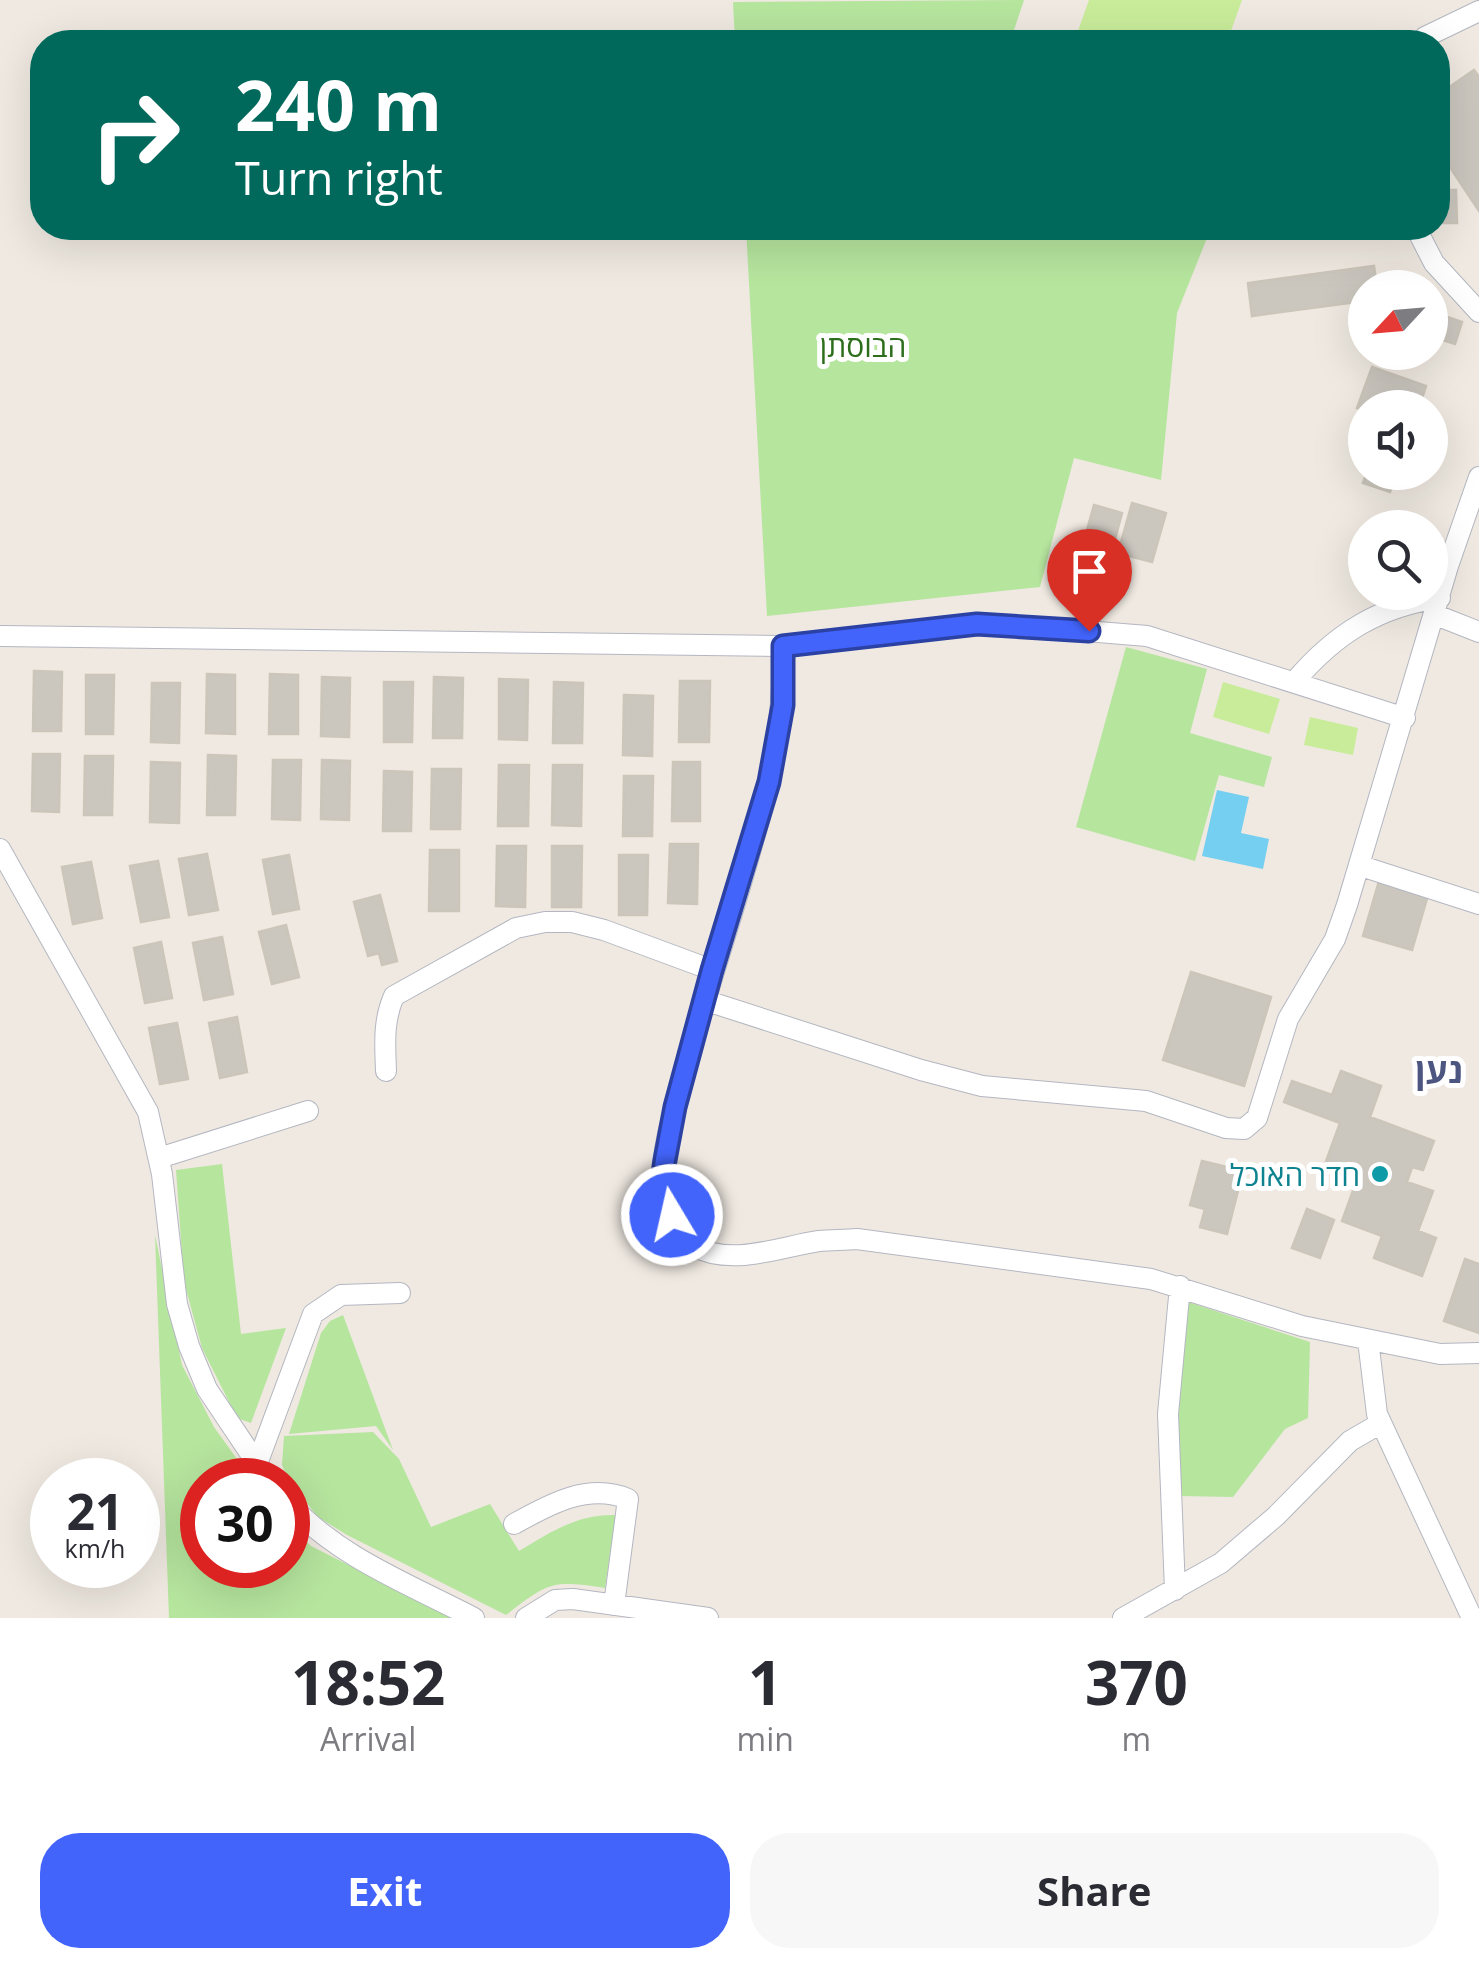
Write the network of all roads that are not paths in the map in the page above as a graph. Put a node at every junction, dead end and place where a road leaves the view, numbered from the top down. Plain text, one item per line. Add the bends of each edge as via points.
1 (1479, 11) edge
2 (1440, 30) edge
3 (1422, 240) edge
4 (1479, 312) edge
5 (1479, 476) edge
6 (1448, 566) edge
7 (1397, 610) edge
8 (1437, 610) edge
9 (1443, 610) edge
10 (1479, 632) edge
11 (0, 636) edge
12 (783, 646) junction
13 (1294, 680) junction
14 (1405, 718) junction
15 (0, 849) edge
16 (1361, 866) junction
17 (1479, 904) edge
18 (712, 970) junction
19 (704, 1000) junction
20 (386, 1071) dead end
21 (308, 1111) dead end
22 (160, 1158) junction
23 (1180, 1286) junction
24 (400, 1292) dead end
25 (1368, 1340) junction
26 (1479, 1353) edge
27 (1381, 1422) junction
28 (254, 1458) edge
29 (267, 1458) edge
30 (514, 1524) dead end
31 (310, 1526) edge
32 (1175, 1590) junction
33 (614, 1605) junction
34 (474, 1618) edge
35 (526, 1618) edge
36 (708, 1618) edge
37 (1123, 1618) edge
38 (1472, 1618) edge

1 - 2 street
3 - 4 street
5 - 6 street
7 - 13 street via 1352,626
8 - 14 street
9 - 10 street
11 - 12 street
12 - 13 street via 977,624 1050,628 1147,636
12 - 18 street via 783,705 769,782
13 - 14 street
14 - 16 street
15 - 22 street via 148,1112
16 - 17 street
16 - 19 street via 1335,939 1288,1020 1257,1118 1244,1129 1146,1100 982,1086
18 - 19 street
18 - 20 street via 572,922 516,928 394,996 384,1031
19 - 23 street via 662,1181 678,1232 690,1245 715,1254 755,1255 857,1240
21 - 22 street
22 - 28 street via 177,1304 189,1346 208,1389
23 - 25 street
23 - 32 street via 1168,1414
24 - 29 street via 341,1295 312,1314
25 - 26 street via 1440,1354
25 - 27 street
27 - 32 street via 1350,1441 1221,1563
27 - 38 street
30 - 33 street via 557,1500 594,1493 628,1499
31 - 34 street via 342,1550
32 - 37 street
33 - 35 street via 555,1600
33 - 36 street

